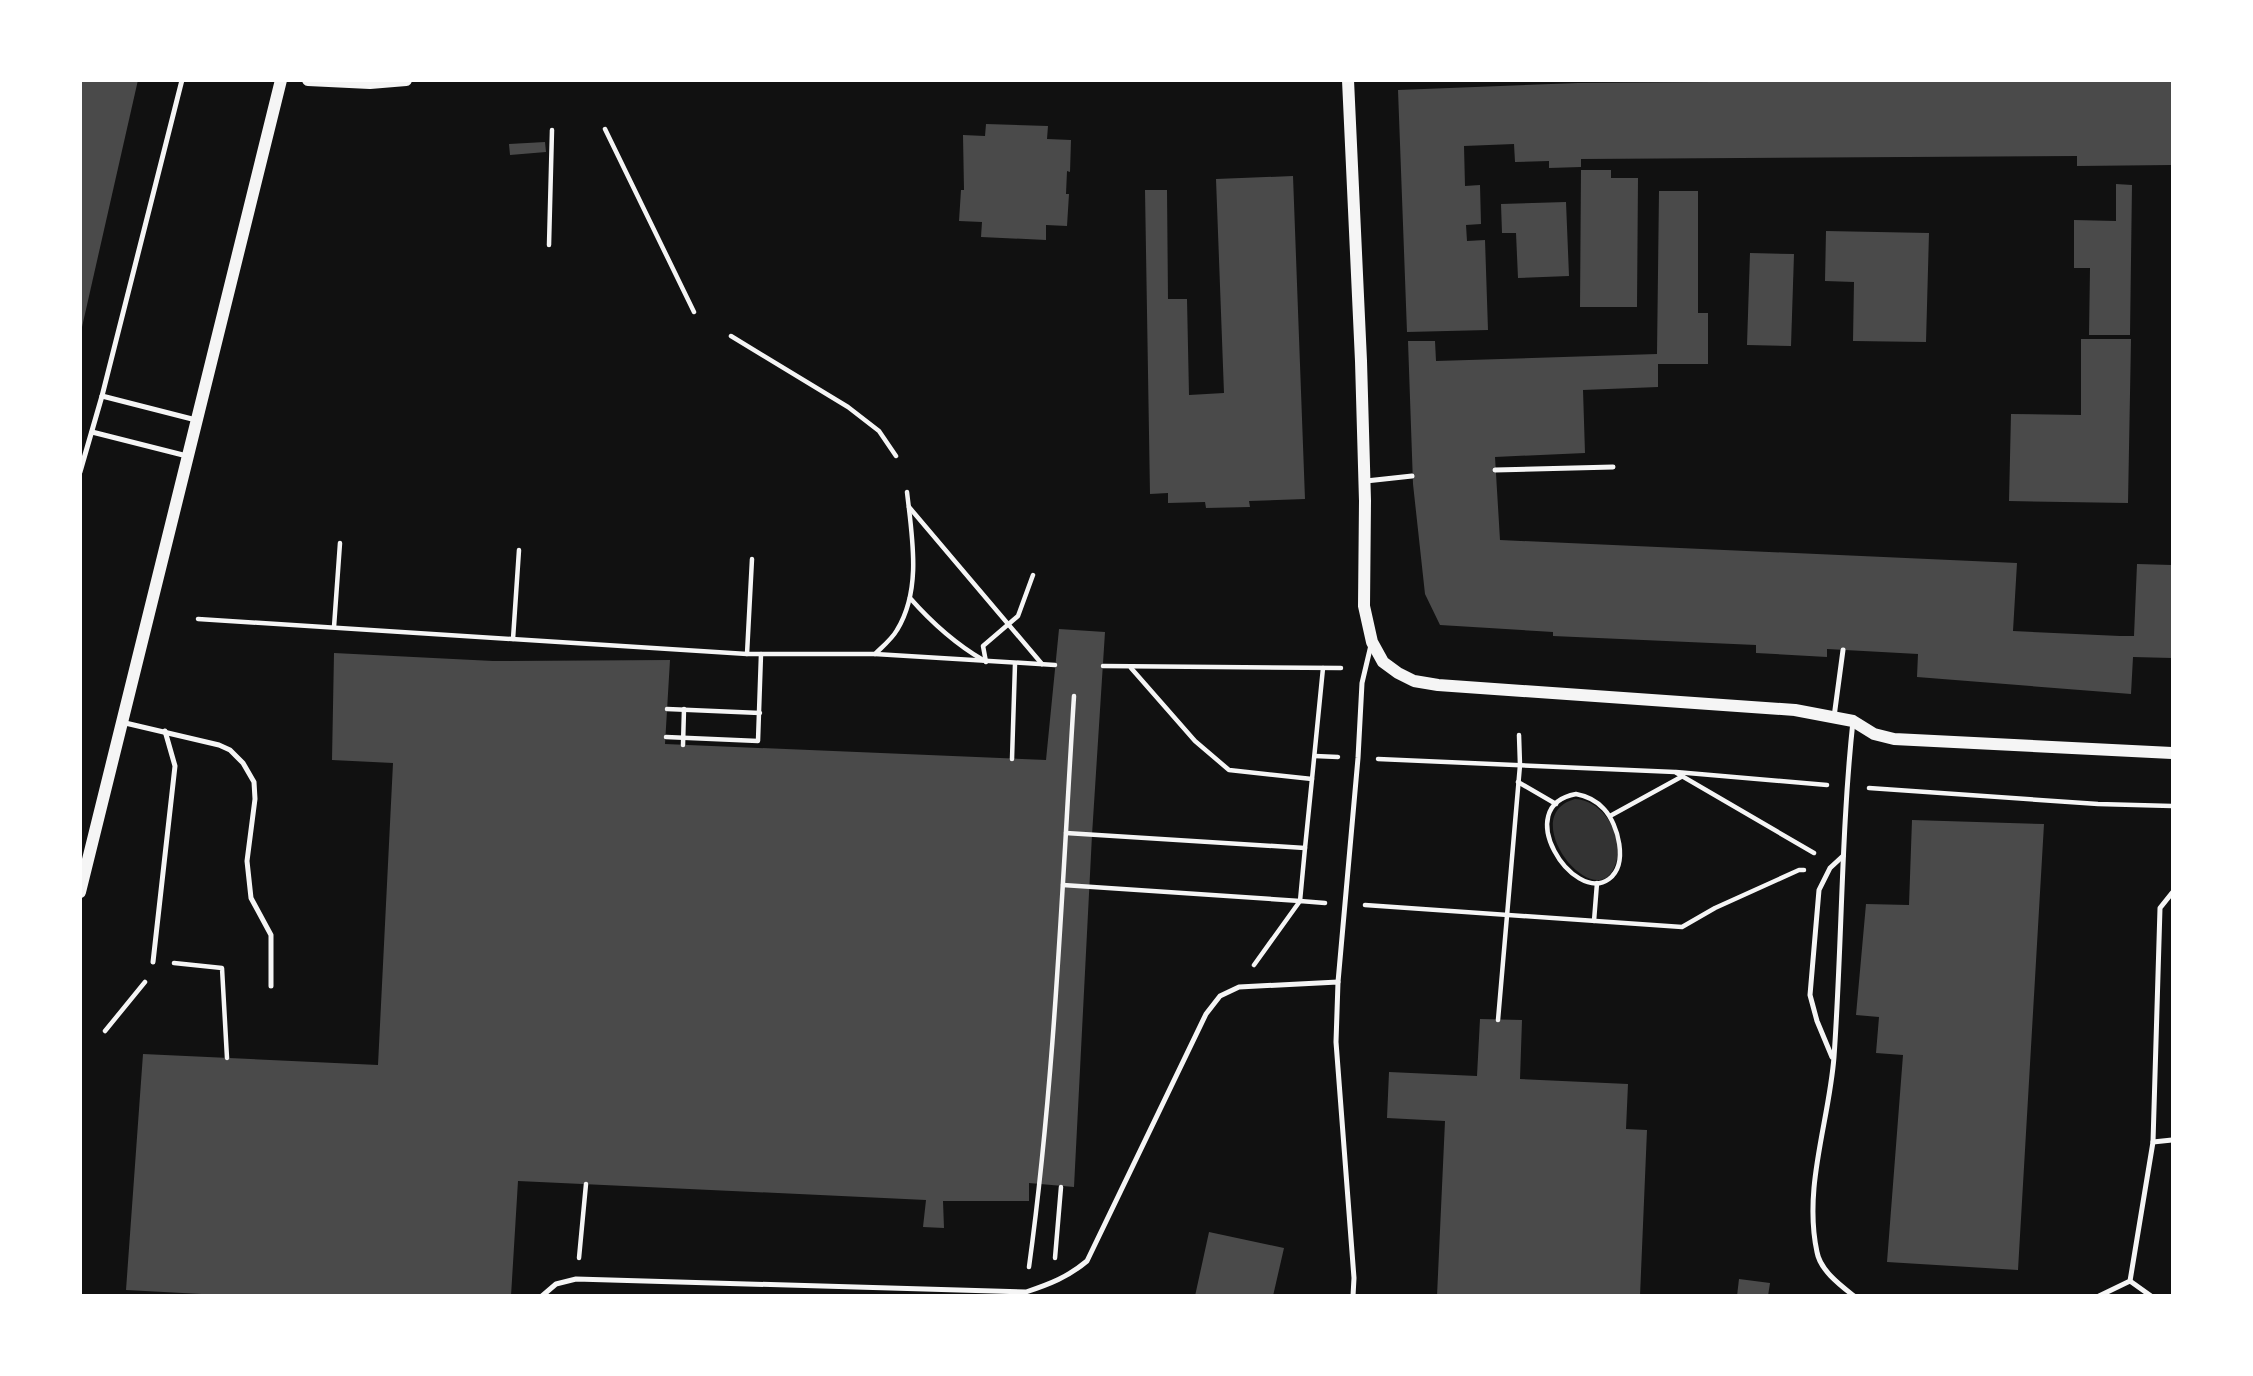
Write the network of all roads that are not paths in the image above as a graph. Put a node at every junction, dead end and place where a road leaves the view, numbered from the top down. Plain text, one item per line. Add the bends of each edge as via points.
1 (181, 80) edge
2 (281, 80) edge
3 (309, 80) edge
4 (406, 80) edge
5 (1348, 80) edge
6 (102, 396) junction
7 (196, 420) junction
8 (92, 432) junction
9 (187, 456) junction
10 (1613, 467) dead end
11 (1495, 470) dead end
12 (80, 472) edge
13 (1412, 476) dead end
14 (1363, 481) junction
15 (1372, 642) junction
16 (1843, 650) dead end
17 (1834, 717) junction
18 (121, 722) junction
19 (1853, 722) junction
20 (165, 731) junction
21 (2172, 752) edge
22 (1844, 856) junction
23 (80, 892) edge
24 (2172, 893) edge
25 (153, 962) road end
26 (1338, 982) junction
27 (271, 986) dead end
28 (1833, 1060) junction
29 (2172, 1140) edge
30 (2153, 1142) junction
31 (2130, 1281) junction
32 (542, 1296) edge
33 (1353, 1296) edge
34 (1854, 1296) edge
35 (2099, 1296) edge
36 (2151, 1296) edge

1 - 6 lane
2 - 7 street
3 - 4 street
5 - 14 street
6 - 7 lane
6 - 8 lane
7 - 9 street
8 - 9 lane
8 - 12 lane
9 - 18 street
10 - 11 lane
13 - 14 lane
14 - 15 street via 1364,606
15 - 17 street via 1383,662 1398,673 1437,685 1795,710
15 - 26 lane via 1362,683
16 - 17 lane
17 - 19 street
18 - 20 lane
18 - 23 street
19 - 21 street via 1874,734 1894,738
19 - 22 lane
20 - 25 lane via 175,766
20 - 27 lane via 230,750 254,782 247,861 251,898 271,935
22 - 28 lane
22 - 28 lane via 1830,868 1819,890 1810,995
24 - 30 lane via 2161,908
26 - 32 lane via 1238,987 1220,996 1206,1014 1087,1261 1054,1283 1026,1292 576,1279 556,1284
26 - 33 lane via 1336,1042
28 - 34 lane via 1812,1228 1817,1257
29 - 30 lane
30 - 31 lane
31 - 35 lane
31 - 36 lane

